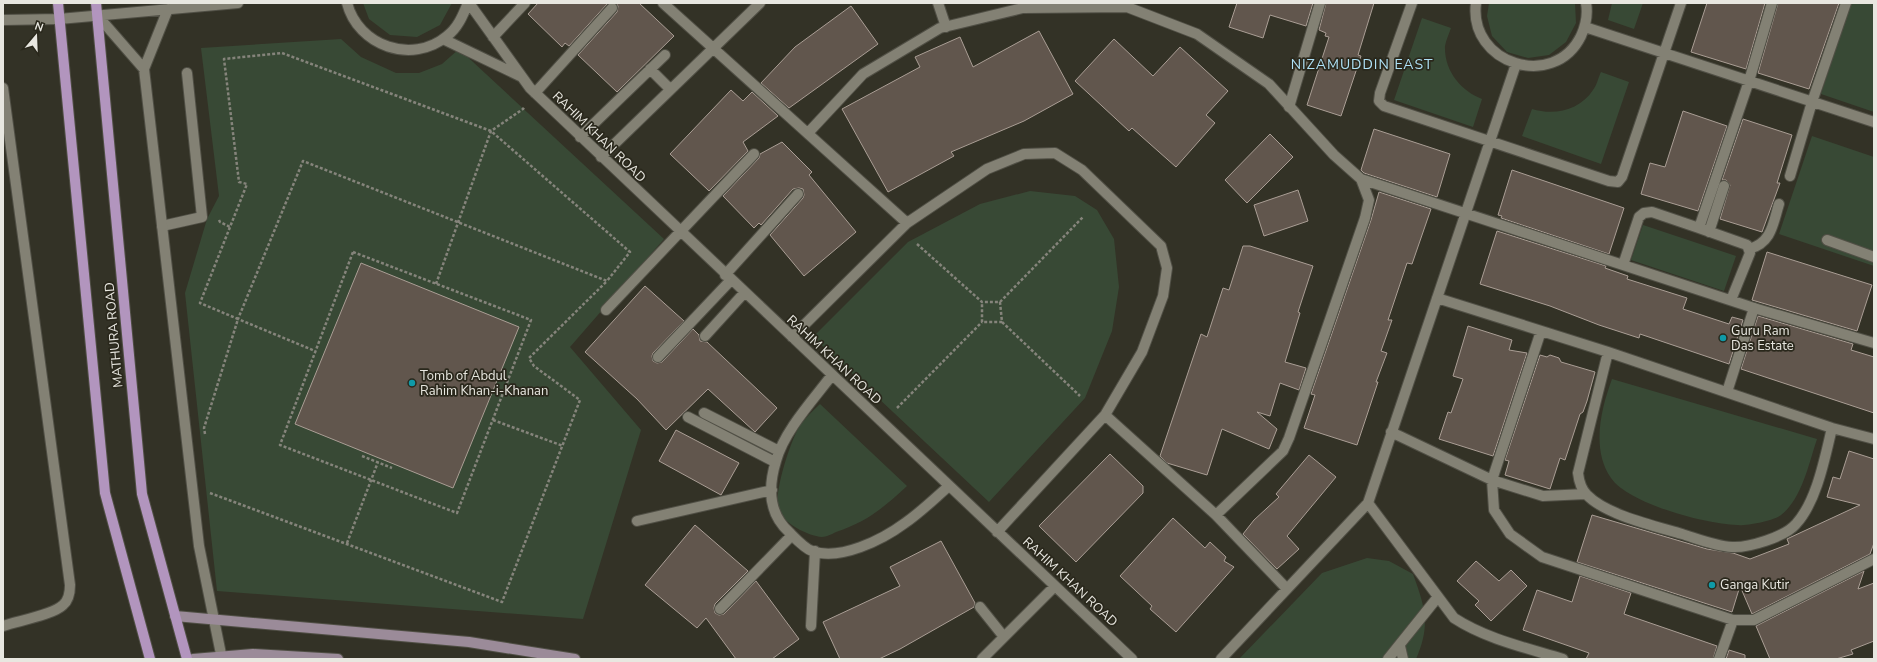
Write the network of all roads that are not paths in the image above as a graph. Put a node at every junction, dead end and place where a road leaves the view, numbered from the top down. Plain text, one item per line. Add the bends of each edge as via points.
1 (58, 3) edge
2 (96, 3) edge
3 (238, 3) edge
4 (347, 3) edge
5 (469, 3) edge
6 (525, 3) edge
7 (663, 3) edge
8 (760, 3) edge
9 (938, 3) edge
10 (1320, 3) edge
11 (1412, 3) edge
12 (1476, 3) edge
13 (1586, 3) edge
14 (1681, 3) edge
15 (1772, 3) edge
16 (1846, 3) edge
17 (208, 4) edge
18 (1115, 5) edge
19 (612, 8) dead end
20 (168, 9) junction
21 (97, 15) junction
22 (59, 19) junction
23 (3, 20) edge
24 (946, 27) junction
25 (1585, 27) junction
26 (493, 37) junction
27 (442, 39) junction
28 (712, 49) junction
29 (1664, 53) junction
30 (665, 55) dead end
31 (1516, 64) junction
32 (144, 69) junction
33 (650, 69) junction
34 (187, 73) dead end
35 (522, 76) junction
36 (1749, 81) junction
37 (3, 88) edge
38 (670, 90) junction
39 (533, 91) junction
40 (1812, 102) junction
41 (1289, 107) junction
42 (1874, 122) edge
43 (808, 133) junction
44 (580, 137) junction
45 (1490, 142) junction
46 (754, 154) dead end
47 (601, 157) junction
48 (1790, 176) dead end
49 (1361, 179) junction
50 (1724, 186) dead end
51 (798, 194) dead end
52 (1779, 204) dead end
53 (1465, 214) junction
54 (907, 223) junction
55 (162, 226) junction
56 (1704, 230) junction
57 (681, 232) junction
58 (1827, 240) dead end
59 (1749, 249) junction
60 (1874, 258) edge
61 (1623, 265) junction
62 (728, 278) junction
63 (744, 292) junction
64 (1437, 298) junction
65 (1731, 300) junction
66 (1754, 308) junction
67 (606, 310) dead end
68 (1541, 331) junction
69 (705, 336) dead end
70 (792, 337) junction
71 (1874, 343) edge
72 (1608, 352) junction
73 (658, 357) dead end
74 (832, 375) junction
75 (1727, 392) junction
76 (704, 413) dead end
77 (1105, 416) junction
78 (688, 417) dead end
79 (1832, 428) junction
80 (1391, 432) junction
81 (1874, 439) edge
82 (779, 451) junction
83 (775, 462) junction
84 (1492, 480) junction
85 (949, 486) junction
86 (772, 490) junction
87 (1586, 494) junction
88 (1368, 503) junction
89 (1216, 515) junction
90 (637, 521) dead end
91 (997, 532) junction
92 (792, 535) junction
93 (815, 551) junction
94 (1874, 559) edge
95 (1055, 586) junction
96 (1287, 589) junction
97 (1437, 598) junction
98 (980, 607) dead end
99 (720, 609) dead end
100 (175, 616) junction
101 (214, 619) junction
102 (1733, 620) junction
103 (3, 626) edge
104 (811, 626) dead end
105 (1004, 637) junction
106 (1400, 646) junction
107 (221, 658) edge
108 (150, 659) edge
109 (187, 659) edge
110 (194, 659) edge
111 (338, 659) edge
112 (575, 659) edge
113 (982, 659) edge
114 (1132, 659) edge
115 (1221, 659) edge
116 (1388, 659) edge
117 (1404, 659) edge
118 (1563, 659) edge
119 (1720, 659) edge

1 - 22 main road, MATHURA ROAD
2 - 21 main road, MATHURA ROAD
3 - 17 street
4 - 27 street via 349,12 360,29 375,42 392,49 412,50 431,46
5 - 26 street, RAHIM KHAN ROAD
5 - 27 street via 460,22
6 - 26 street
7 - 28 street
8 - 28 street
9 - 24 street
10 - 41 street
11 - 45 street via 1379,101 1384,106
12 - 31 street via 1478,29 1486,45 1500,57
13 - 25 street
14 - 29 street
15 - 36 street
16 - 40 street
17 - 20 street
18 - 24 street via 1023,8
18 - 41 street via 1127,7 1197,34 1269,84
19 - 39 street
20 - 21 street
20 - 32 street
21 - 22 street
21 - 32 street
21 - 100 main road, MATHURA ROAD via 142,494
22 - 23 street
22 - 108 main road, MATHURA ROAD via 105,493
24 - 43 street via 940,28 862,74
25 - 29 street
25 - 31 street via 1578,42 1565,55 1550,63 1533,66
26 - 35 street, RAHIM KHAN ROAD
27 - 35 street
28 - 38 street
28 - 43 street
29 - 36 street
29 - 45 street via 1622,178 1618,182
30 - 33 street
31 - 45 street
32 - 55 street
33 - 38 street
33 - 44 street
34 - 55 street via 202,217
35 - 39 street, RAHIM KHAN ROAD
36 - 40 street
36 - 56 street
37 - 103 street via 70,586 70,594 63,605 55,611
38 - 47 street
39 - 44 street, RAHIM KHAN ROAD
40 - 42 street
40 - 48 street
41 - 49 street
43 - 54 street
44 - 47 street, RAHIM KHAN ROAD
45 - 53 street
46 - 57 street
47 - 57 street, RAHIM KHAN ROAD
49 - 53 street
49 - 89 street via 1369,200 1365,218 1289,438 1283,451
50 - 56 street
51 - 62 street
52 - 59 street via 1768,236 1763,243
53 - 61 street
53 - 64 street
54 - 70 street
54 - 77 street via 986,169 1024,154 1054,153 1082,170 1161,246 1167,268 1163,296 1142,352
55 - 101 street via 199,546
56 - 59 street via 1747,245
56 - 61 street via 1652,212 1644,213 1639,217
57 - 62 street, RAHIM KHAN ROAD
57 - 67 street
58 - 60 street
59 - 65 street via 1750,254
61 - 65 street
62 - 63 street, RAHIM KHAN ROAD
62 - 73 street
63 - 69 street
63 - 70 street, RAHIM KHAN ROAD
64 - 68 street
64 - 80 street
65 - 66 street
66 - 71 street
66 - 75 street
68 - 72 street
68 - 84 street
70 - 74 street, RAHIM KHAN ROAD
72 - 75 street
72 - 87 street via 1578,473 1580,485
74 - 82 street via 795,424
74 - 85 street, RAHIM KHAN ROAD
75 - 79 street
76 - 82 street
77 - 89 street
77 - 91 street
78 - 83 street
79 - 81 street
79 - 87 street via 1821,473 1806,510 1796,525 1784,533 1747,546 1716,544 1658,527 1619,514 1595,502
80 - 84 street
80 - 88 street
82 - 83 street
83 - 86 street
84 - 87 street via 1543,496
84 - 102 street via 1494,510 1510,534 1542,557
85 - 91 street, RAHIM KHAN ROAD
85 - 93 street via 905,524 862,547 829,554
86 - 90 street
86 - 92 street via 774,515
88 - 96 street
88 - 97 street
89 - 96 street
91 - 95 street, RAHIM KHAN ROAD
92 - 93 street
92 - 99 street
93 - 104 street
94 - 102 street via 1754,620
95 - 105 street
95 - 114 street, RAHIM KHAN ROAD
96 - 115 street
97 - 106 street
97 - 118 street via 1454,618 1466,626
98 - 105 street
100 - 101 street
100 - 109 main road, MATHURA ROAD
101 - 107 street
101 - 112 street via 469,642
102 - 119 street
105 - 113 street
106 - 116 street
106 - 117 street
107 - 110 street
107 - 111 street via 253,654

